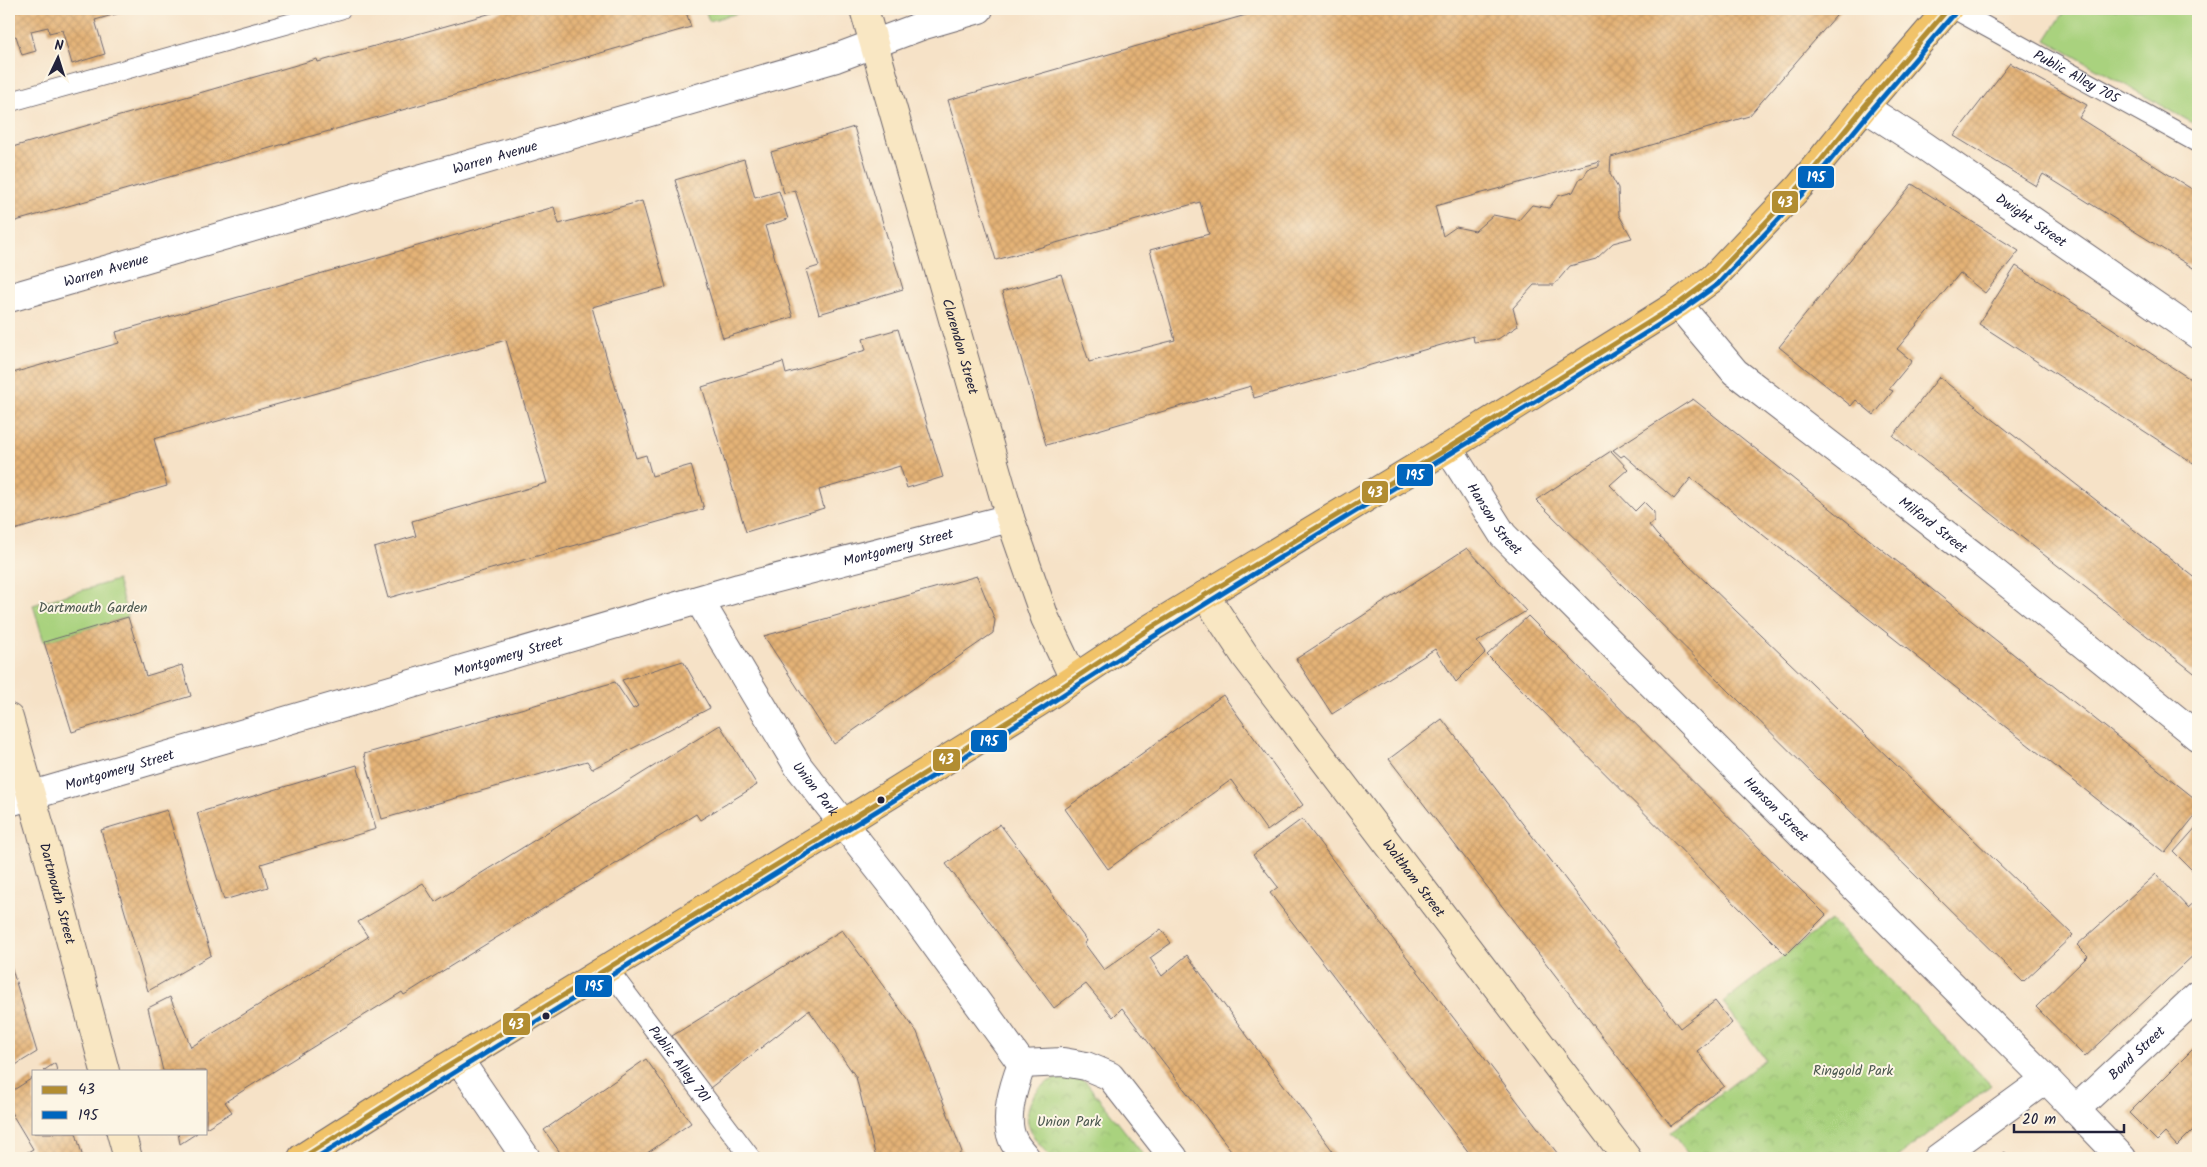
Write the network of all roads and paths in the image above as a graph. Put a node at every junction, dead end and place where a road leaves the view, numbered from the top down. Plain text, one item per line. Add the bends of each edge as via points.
1 (341, 9) edge
2 (864, 9) edge
3 (980, 9) edge
4 (1948, 9) edge
5 (1954, 9) edge
6 (874, 43) junction
7 (9, 102) edge
8 (1864, 107) junction
9 (2198, 143) edge
10 (9, 298) edge
11 (1678, 304) junction
12 (2198, 335) edge
13 (1448, 448) junction
14 (1010, 518) junction
15 (1205, 595) junction
16 (699, 600) junction
17 (1074, 679) junction
18 (9, 718) edge
19 (2198, 737) edge
20 (20, 799) edge
21 (843, 824) junction
22 (608, 969) junction
23 (2198, 995) edge
24 (458, 1060) junction
25 (1022, 1064) junction
26 (105, 1070) edge
27 (2046, 1079) junction
28 (2075, 1110) junction
29 (121, 1134) edge
30 (128, 1158) edge
31 (302, 1158) edge
32 (526, 1158) edge
33 (751, 1158) edge
34 (1026, 1158) edge
35 (1174, 1158) edge
36 (1626, 1158) edge
37 (1938, 1158) edge
38 (2122, 1158) edge

1 - 7 lane
2 - 6 main road, Clarendon Street
3 - 6 street, Warren Avenue
4 - 8 main road
5 - 9 lane, Public Alley 705
6 - 10 street, Warren Avenue via 836,58
6 - 14 main road, Clarendon Street
8 - 11 main road via 1800,186 1738,253 1713,278
8 - 12 street, Dwight Street
11 - 13 main road
11 - 19 street, Milford Street via 1735,372 1974,556
13 - 15 main road
13 - 27 street, Hanson Street via 1503,535
14 - 16 street, Montgomery Street
14 - 17 main road, Clarendon Street via 1045,618
15 - 17 main road
15 - 36 main road, Waltham Street via 1246,657
16 - 20 street, Montgomery Street
16 - 21 street, Union Park via 798,766
17 - 21 main road
18 - 20 main road, Dartmouth Street
20 - 26 main road, Dartmouth Street
21 - 22 main road
21 - 25 street, Union Park via 898,892
22 - 24 main road
22 - 33 lane, Public Alley 701
23 - 28 street, Bond Street
24 - 31 main road
24 - 32 street
25 - 34 street via 1014,1084 1009,1114 1013,1140
25 - 35 street via 1063,1062 1086,1066 1110,1076
27 - 28 street, Hanson Street
27 - 37 street
28 - 38 street, Hanson Street
29 - 30 main road

